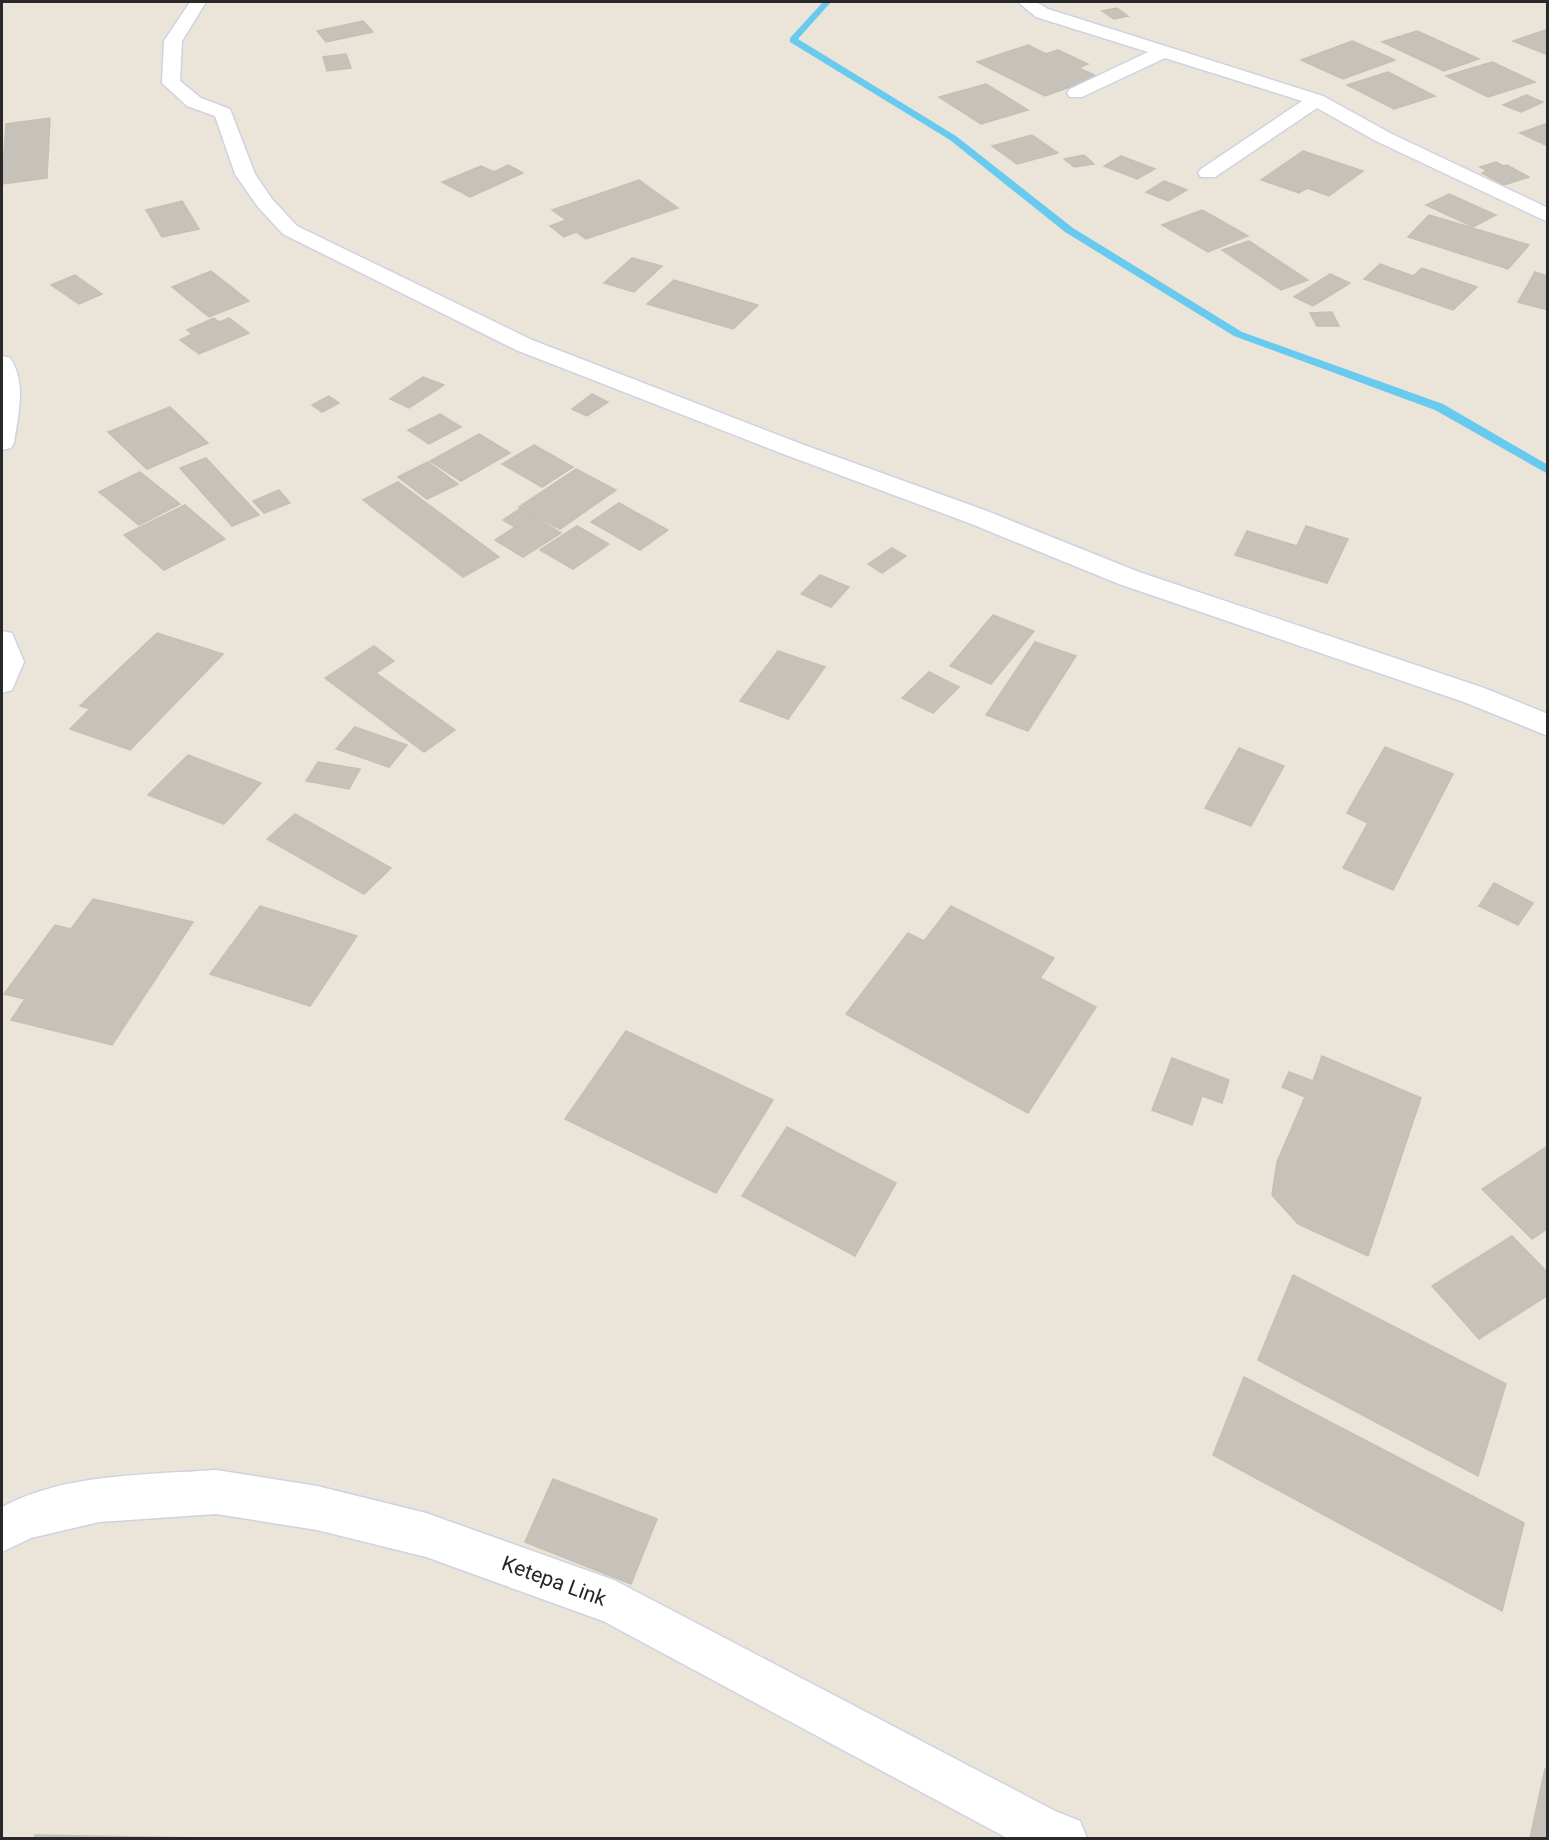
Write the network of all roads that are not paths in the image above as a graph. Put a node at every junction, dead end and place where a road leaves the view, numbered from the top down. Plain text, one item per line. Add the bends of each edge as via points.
1 (198, 2) edge
2 (1026, 2) edge
3 (1162, 52) junction
4 (1076, 93) dead end
5 (1316, 100) junction
6 (1208, 173) dead end
7 (1548, 216) edge
8 (2, 363) edge
9 (2, 443) edge
10 (2, 640) edge
11 (2, 683) edge
12 (1548, 726) edge
13 (2, 1530) edge
14 (1063, 1839) edge

1 - 12 street via 173,41 171,83 194,102 223,113 245,174 290,230 524,345 1129,578 1474,695
2 - 3 street via 1042,13
3 - 4 street
3 - 5 street
5 - 6 street
5 - 7 street via 1383,137
8 - 9 street via 7,394
10 - 11 street via 10,662
13 - 14 street, Ketepa Link via 25,1518 99,1500 216,1492 317,1508 426,1535 614,1603

